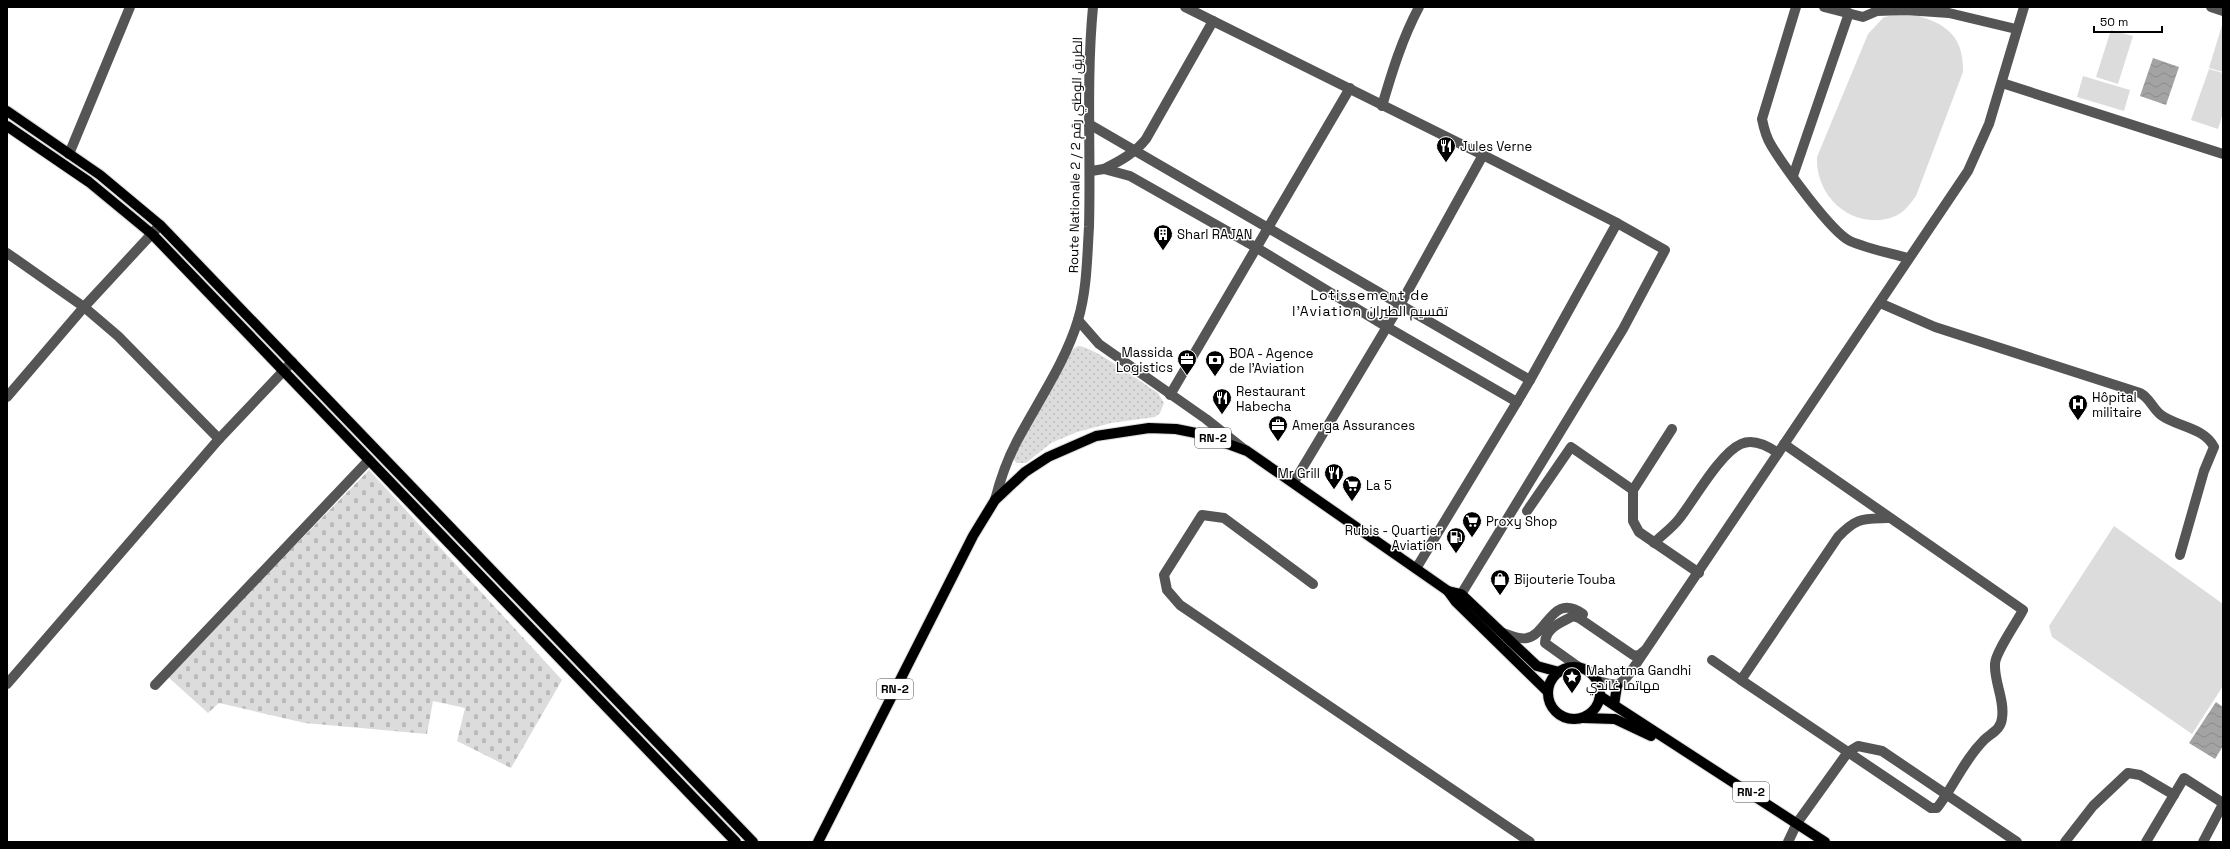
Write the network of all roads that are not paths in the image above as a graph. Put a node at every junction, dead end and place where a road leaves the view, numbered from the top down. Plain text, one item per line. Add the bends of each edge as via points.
1 (130, 7) edge
2 (1093, 7) edge
3 (1185, 7) edge
4 (1419, 7) edge
5 (1796, 7) edge
6 (1824, 7) edge
7 (2024, 7) edge
8 (2211, 7) edge
9 (1878, 9) edge
10 (2223, 11) edge
11 (1849, 13) junction
12 (1213, 21) junction
13 (2016, 30) junction
14 (2002, 84) junction
15 (1350, 88) junction
16 (1382, 106) junction
17 (7, 111) edge
18 (1089, 124) junction
19 (7, 126) edge
20 (1136, 150) junction
21 (69, 154) junction
22 (2223, 154) edge
23 (1483, 155) junction
24 (1104, 169) junction
25 (1091, 171) junction
26 (1793, 176) junction
27 (1618, 223) junction
28 (160, 225) junction
29 (1268, 227) junction
30 (152, 234) junction
31 (1257, 248) junction
32 (7, 253) edge
33 (1908, 258) junction
34 (230, 297) junction
35 (1880, 303) junction
36 (222, 305) junction
37 (1400, 305) junction
38 (84, 307) junction
39 (1078, 320) junction
40 (1387, 327) junction
41 (292, 362) junction
42 (283, 372) junction
43 (1530, 380) junction
44 (1170, 395) junction
45 (7, 397) edge
46 (1517, 402) junction
47 (1672, 429) dead end
48 (219, 439) junction
49 (1784, 444) junction
50 (1247, 451) junction
51 (1778, 453) junction
52 (369, 460) junction
53 (1294, 482) junction
54 (1633, 490) junction
55 (995, 500) junction
56 (1527, 511) dead end
57 (1888, 518) junction
58 (1654, 543) junction
59 (2180, 555) dead end
60 (1417, 567) junction
61 (1699, 573) junction
62 (1313, 584) dead end
63 (1459, 598) junction
64 (1503, 633) junction
65 (1645, 650) junction
66 (573, 654) junction
67 (1712, 660) dead end
68 (564, 663) junction
69 (1580, 668) junction
70 (1559, 672) junction
71 (1741, 680) junction
72 (1597, 681) junction
73 (7, 684) edge
74 (155, 685) dead end
75 (1617, 686) junction
76 (1548, 692) junction
77 (1600, 696) junction
78 (1614, 705) junction
79 (1583, 718) junction
80 (1675, 745) junction
81 (1848, 752) junction
82 (1947, 795) junction
83 (2174, 796) junction
84 (2223, 803) edge
85 (1797, 823) junction
86 (736, 842) edge
87 (753, 842) edge
88 (818, 842) edge
89 (1530, 842) edge
90 (1788, 842) edge
91 (1825, 842) edge
92 (2017, 842) edge
93 (2065, 842) edge
94 (2146, 842) edge
95 (2203, 842) edge

1 - 21 street
2 - 18 street, Route Nationale 2 / الطريق الوطني رقم 2
3 - 12 street
4 - 16 street via 1409,24 1393,66
5 - 26 street via 1762,119 1764,133
6 - 11 street
7 - 13 street
8 - 10 street
9 - 11 street via 1863,17
9 - 13 street via 1949,13
11 - 26 street
12 - 15 street
12 - 20 street via 1146,139
13 - 14 street
14 - 22 street
14 - 33 street via 1989,124 1968,171
15 - 16 street
15 - 29 street
16 - 23 street
17 - 21 main road
18 - 20 street
18 - 25 street, Route Nationale 2 / الطريق الوطني رقم 2
19 - 30 main road via 95,186
20 - 24 street
20 - 29 street
21 - 28 main road via 121,191
23 - 27 street
23 - 37 street
24 - 25 street
24 - 31 street via 1130,176
25 - 39 street, Route Nationale 2 / الطريق الوطني رقم 2 via 1086,285
26 - 33 street via 1840,234 1850,241
27 - 43 street
27 - 63 street via 1665,250 1619,336
28 - 30 street
28 - 34 main road
29 - 31 street
29 - 37 street
30 - 36 main road
30 - 38 street
31 - 40 street
31 - 44 street
32 - 38 street
33 - 35 street
34 - 36 main road
34 - 41 main road
35 - 49 street
35 - 59 street via 1935,327 2140,393 2146,396 2161,416 2211,441 2214,446 2204,471
36 - 42 main road
37 - 40 street
37 - 43 street
38 - 45 street
38 - 48 street via 118,336
39 - 44 street via 1099,344
39 - 55 street, Route Nationale 2 / الطريق الوطني رقم 2 via 1059,365 1016,442 1002,474
40 - 46 street
40 - 53 street
41 - 42 street
41 - 66 main road
42 - 48 street
42 - 52 main road
43 - 46 street
44 - 50 street
46 - 60 street
47 - 54 street
48 - 73 street
49 - 51 street
49 - 57 street
50 - 53 main road, RN-2
50 - 55 main road, RN-2 via 1201,434 1176,429 1148,428 1096,436 1048,457 1025,472
51 - 58 street via 1764,444 1742,443 1730,452 1677,521
51 - 61 street
52 - 68 main road
52 - 74 street
53 - 60 main road, RN-2
54 - 56 street via 1571,447
54 - 58 street via 1633,521 1639,532
55 - 88 main road, RN-2 via 973,536
57 - 71 street via 1862,518 1838,537
57 - 82 street via 2023,610 1994,662 2002,703 2002,719 1997,731 1984,740 1969,758
58 - 61 street
60 - 63 main road, RN-2
61 - 65 street
62 - 89 street via 1224,518 1202,515 1164,576 1167,590 1180,604
63 - 64 main road, RN-2
63 - 76 main road, RN-2
64 - 65 street via 1526,639 1531,637 1549,617 1567,608 1580,612 1636,652
64 - 70 main road, RN-2 via 1537,666
65 - 69 street via 1638,656 1633,656 1573,616 1550,630 1546,634 1545,643
65 - 75 street via 1630,673
66 - 68 main road
66 - 87 main road
67 - 71 street
68 - 86 main road
69 - 70 main road, RN-2 via 1572,667
69 - 72 main road via 1590,672
70 - 76 main road via 1553,678
71 - 81 street
72 - 75 street
72 - 77 main road
75 - 78 main road
76 - 79 main road, RN-2 via 1551,706 1561,715 1574,719
77 - 78 main road, RN-2
77 - 79 main road via 1595,709
78 - 80 main road, RN-2
79 - 80 main road, RN-2 via 1615,719 1666,744
80 - 85 main road, RN-2
81 - 82 street via 1858,746 1882,751
81 - 82 street via 1931,808 1937,808
81 - 85 street
82 - 92 street
83 - 84 street via 2184,778
83 - 93 street via 2140,775 2128,773 2093,806
83 - 94 street
84 - 95 street
85 - 90 street
85 - 91 main road, RN-2

